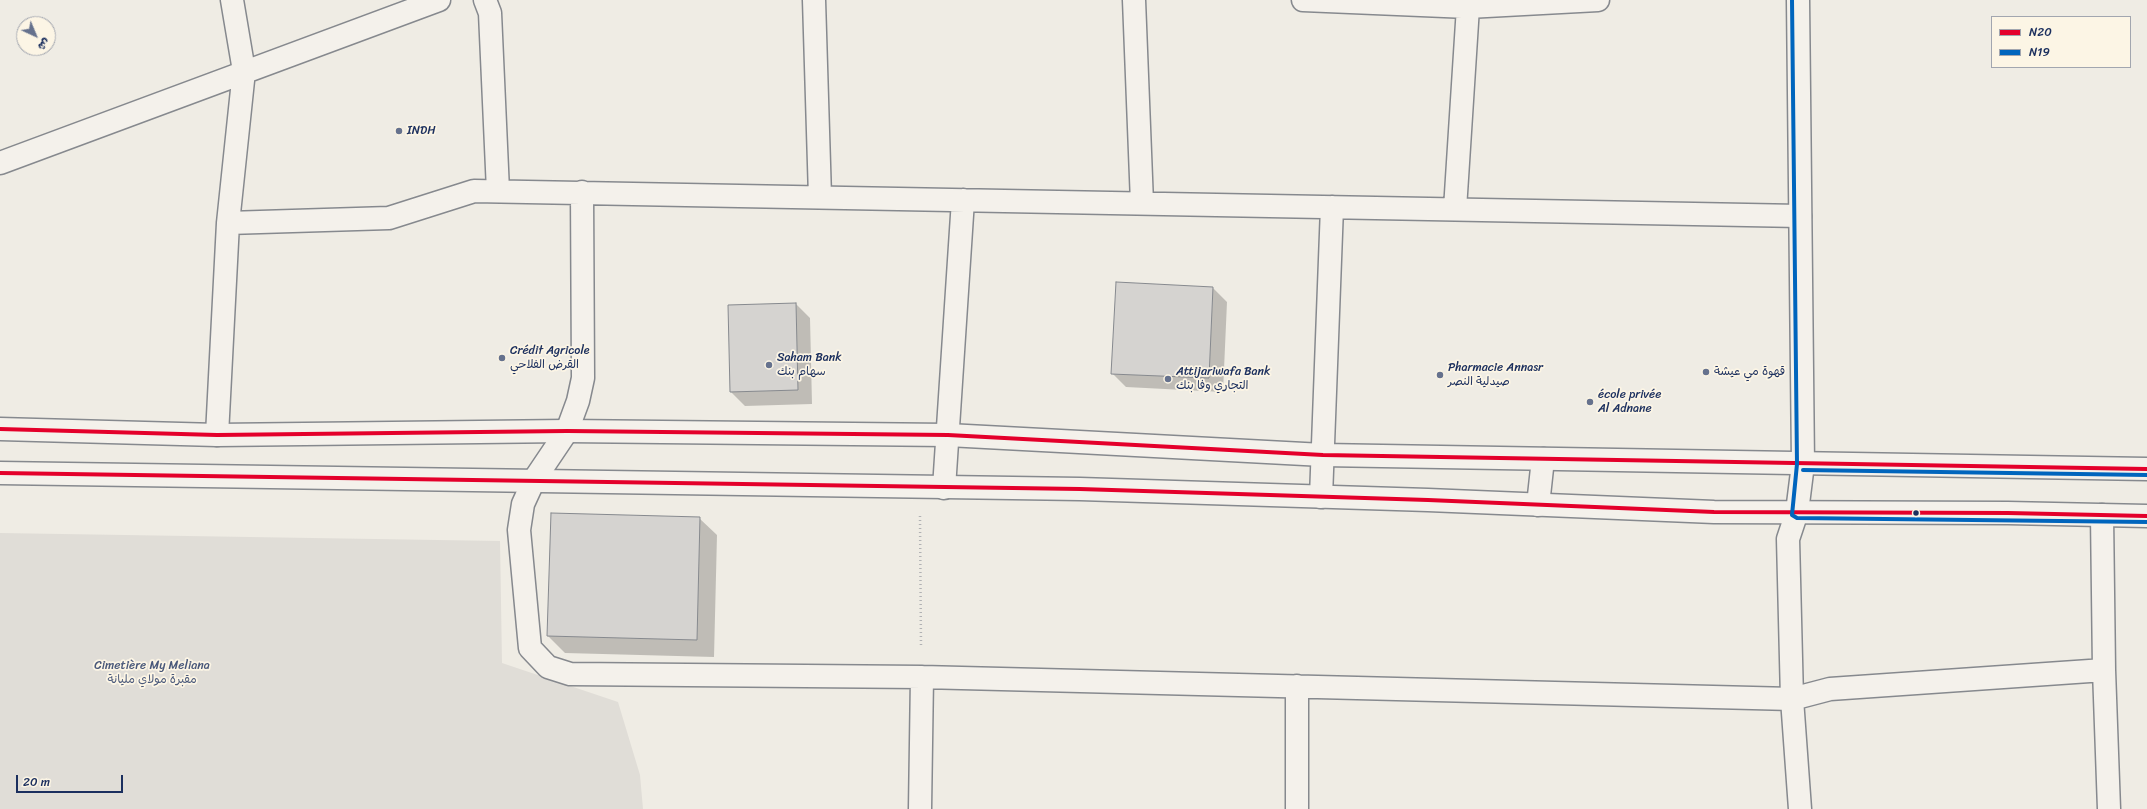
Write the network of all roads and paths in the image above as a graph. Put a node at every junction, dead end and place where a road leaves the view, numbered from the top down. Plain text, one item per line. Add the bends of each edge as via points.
1 (232, 0) edge
2 (440, 0) edge
3 (485, 0) edge
4 (814, 0) edge
5 (1134, 0) edge
6 (1303, 0) edge
7 (1598, 0) edge
8 (1798, 0) edge
9 (1467, 3) edge
10 (244, 71) junction
11 (0, 162) edge
12 (498, 191) junction
13 (582, 192) junction
14 (820, 197) junction
15 (963, 200) junction
16 (1142, 203) junction
17 (1332, 207) junction
18 (1455, 209) junction
19 (1800, 216) junction
20 (228, 223) junction
21 (0, 429) edge
22 (567, 431) junction
23 (948, 434) junction
24 (217, 435) junction
25 (1324, 455) junction
26 (1543, 460) junction
27 (1803, 464) junction
28 (2147, 469) edge
29 (0, 473) edge
30 (534, 480) junction
31 (920, 487) junction
32 (944, 488) junction
33 (1321, 497) junction
34 (1538, 505) junction
35 (1797, 512) junction
36 (2102, 515) junction
37 (2147, 516) edge
38 (2104, 670) junction
39 (922, 677) junction
40 (1297, 686) junction
41 (1792, 699) junction
42 (920, 809) edge
43 (1297, 809) edge
44 (1800, 809) edge
45 (2109, 809) edge

1 - 10 street
2 - 10 street
3 - 12 street via 490,13
4 - 14 street
5 - 16 street
6 - 9 street
7 - 9 street
8 - 19 street
9 - 18 street
10 - 11 street
10 - 20 street
12 - 13 street
12 - 20 street via 474,191 389,218
13 - 14 street
13 - 22 street via 583,378
14 - 15 street
15 - 16 street
15 - 23 street
16 - 17 street
17 - 18 street
17 - 25 street
18 - 19 street
19 - 27 street
20 - 24 street
21 - 24 street
22 - 23 street
22 - 24 street
22 - 30 street
23 - 25 street
23 - 32 street
25 - 26 street
25 - 33 street
26 - 27 street
26 - 34 street
27 - 28 street
27 - 35 street
29 - 30 street
30 - 31 street
30 - 39 street via 523,504 519,530 530,648 548,667 570,674
31 - 32 street
31 - 39 path
32 - 33 street via 1080,489
33 - 34 street
34 - 35 street via 1714,512
35 - 36 street
35 - 41 street via 1788,539
36 - 37 street
36 - 38 street
38 - 41 street via 1830,689
38 - 45 street
39 - 40 street
39 - 42 street
40 - 41 street
40 - 43 street
41 - 44 street

